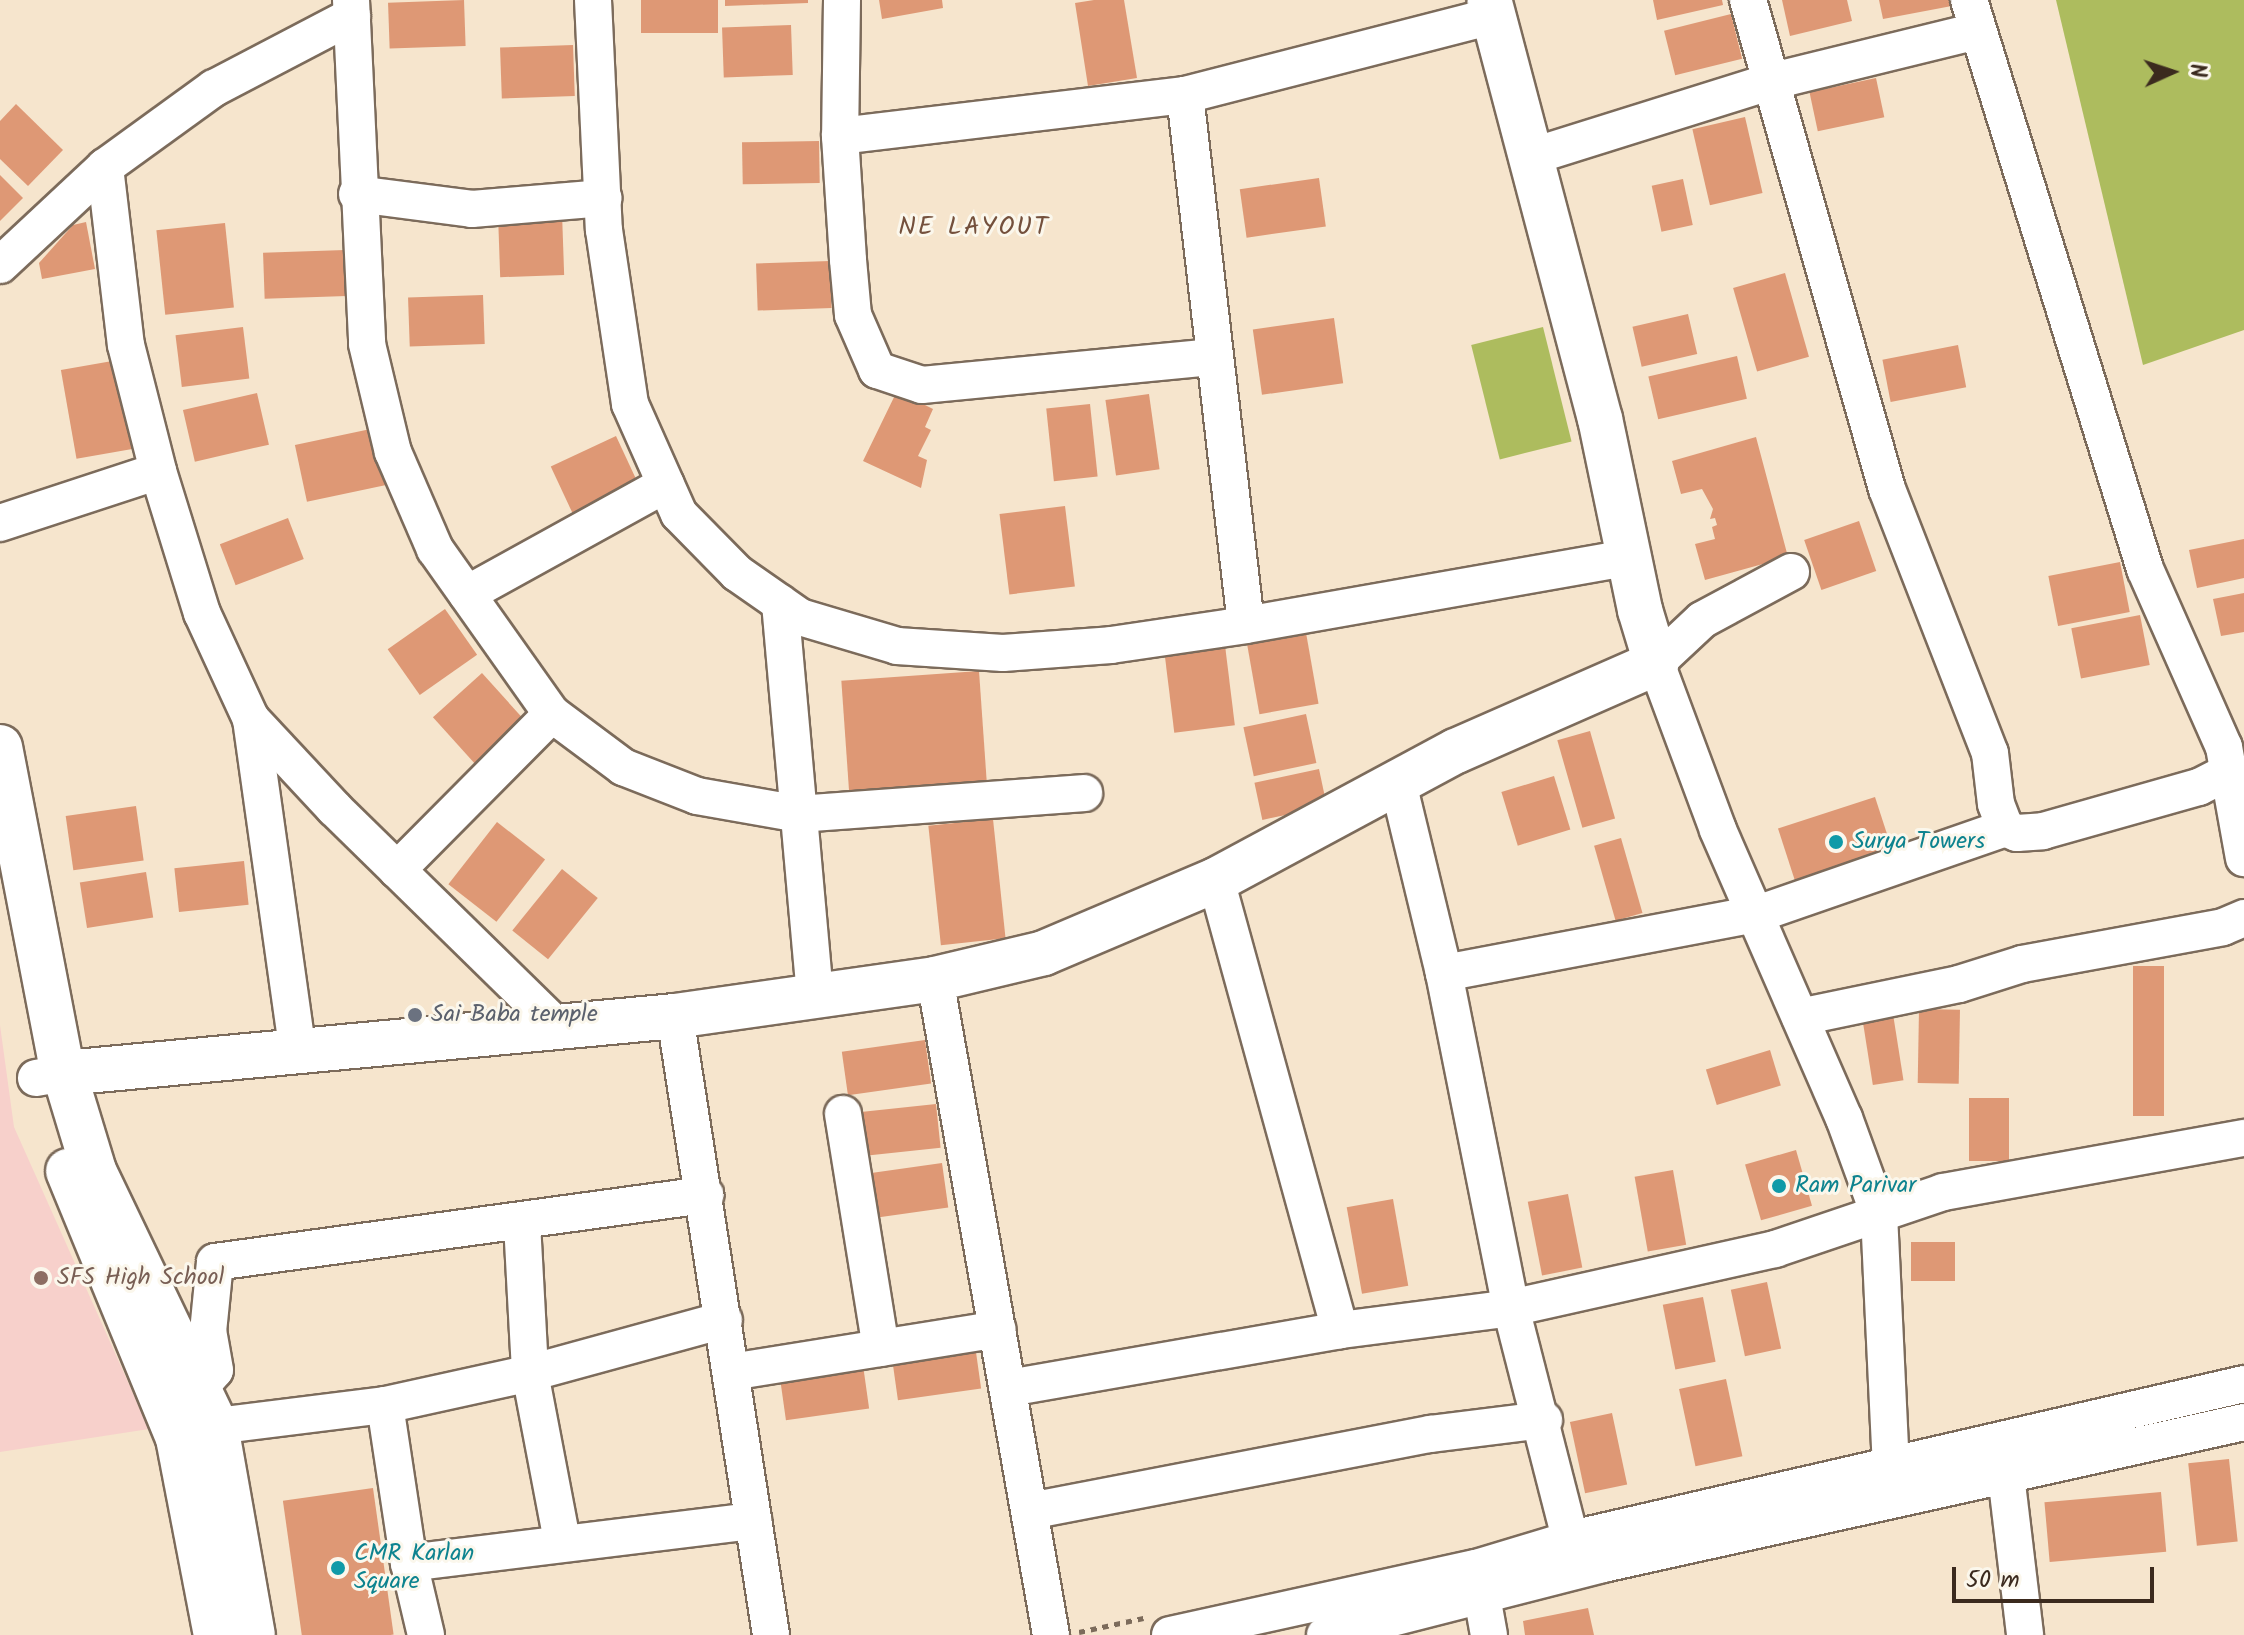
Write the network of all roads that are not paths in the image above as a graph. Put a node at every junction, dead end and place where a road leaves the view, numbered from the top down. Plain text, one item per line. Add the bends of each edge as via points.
1 (593, 0) edge
2 (842, 0) edge
3 (1748, 0) edge
4 (351, 8) edge
5 (1491, 8) edge
6 (1973, 16) edge
7 (1769, 82) junction
8 (1185, 95) junction
9 (840, 136) junction
10 (1530, 157) junction
11 (105, 167) junction
12 (357, 194) junction
13 (604, 198) junction
14 (0, 265) edge
15 (1214, 357) junction
16 (158, 471) junction
17 (666, 484) junction
18 (0, 523) edge
19 (1631, 557) junction
20 (1791, 572) dead end
21 (467, 594) junction
22 (780, 603) junction
23 (1246, 625) junction
24 (1656, 663) junction
25 (552, 714) junction
26 (251, 719) junction
27 (2230, 724) edge
28 (0, 747) edge
29 (2229, 772) junction
30 (1398, 783) junction
31 (1084, 793) dead end
32 (799, 814) junction
33 (2005, 828) junction
34 (2244, 858) edge
35 (397, 870) junction
36 (1216, 880) junction
37 (0, 903) edge
38 (1757, 914) junction
39 (2244, 918) edge
40 (1444, 973) junction
41 (935, 979) junction
42 (815, 997) junction
43 (675, 1016) junction
44 (1800, 1017) junction
45 (560, 1029) junction
46 (297, 1048) junction
47 (50, 1076) junction
48 (843, 1114) dead end
49 (2244, 1138) edge
50 (705, 1195) junction
51 (1879, 1214) junction
52 (522, 1223) junction
53 (1511, 1308) junction
54 (724, 1320) junction
55 (998, 1329) junction
56 (1340, 1330) junction
57 (881, 1348) junction
58 (731, 1372) junction
59 (530, 1373) junction
60 (2244, 1384) edge
61 (1009, 1388) junction
62 (385, 1405) junction
63 (197, 1418) junction
64 (1544, 1420) junction
65 (2244, 1422) edge
66 (1891, 1467) junction
67 (2006, 1475) junction
68 (1030, 1511) junction
69 (753, 1521) junction
70 (562, 1541) junction
71 (1575, 1555) junction
72 (409, 1563) junction
73 (1480, 1581) junction
74 (1158, 1626) edge
75 (216, 1635) edge
76 (253, 1635) edge
77 (426, 1635) edge
78 (771, 1635) edge
79 (1051, 1635) edge
80 (1325, 1635) edge
81 (1489, 1635) edge
82 (2025, 1635) edge

1 - 13 street
2 - 9 street
3 - 7 street
4 - 11 street via 214,88
4 - 12 street
5 - 8 street
5 - 10 main road
6 - 7 street
6 - 27 street via 2145,569
7 - 10 street
7 - 33 street via 1887,489 1990,753 1996,804
8 - 9 street
8 - 15 street
9 - 15 street via 853,315 877,370 922,385
10 - 19 main road
11 - 14 street
11 - 16 street via 126,345
12 - 13 street via 472,209
12 - 21 street via 367,344 393,452 435,549
13 - 17 street via 630,404
15 - 23 street
16 - 18 street
16 - 26 street via 202,613
17 - 21 street
17 - 22 street via 679,514 737,573
19 - 23 street
19 - 24 main road
20 - 24 street via 1702,620
21 - 25 street
22 - 23 street via 800,617 897,646 1003,653 1111,645
22 - 32 street
24 - 30 main road via 1456,751
24 - 38 street via 1718,830
25 - 32 street via 623,767 697,796
25 - 35 street
26 - 35 street
26 - 46 street
27 - 29 street
28 - 47 main road
29 - 33 street via 2199,787 2043,831 2017,833
29 - 34 street
30 - 36 main road
30 - 40 street
31 - 32 street
32 - 42 street
33 - 38 street
35 - 45 street
36 - 41 main road via 1044,953
36 - 56 street
37 - 47 main road
38 - 40 street
38 - 44 street
39 - 44 street via 2223,927 2022,964 1959,984
40 - 53 street
41 - 42 main road
41 - 55 street
42 - 43 main road
43 - 45 main road
43 - 50 street
44 - 51 street
45 - 46 main road
46 - 47 main road
47 - 63 main road via 87,1227
48 - 57 street
49 - 51 street via 1943,1192
50 - 52 street
50 - 54 street
51 - 53 street via 1775,1249
51 - 66 street
52 - 59 street
52 - 63 street via 215,1262 208,1332 215,1370
53 - 56 street
53 - 64 street
54 - 58 street
54 - 59 street
55 - 57 street
55 - 61 street
56 - 61 street
57 - 58 street
58 - 69 street
59 - 62 street
59 - 70 street
60 - 66 street
61 - 68 street
62 - 63 street
62 - 72 street
63 - 75 main road
63 - 76 main road
64 - 68 street via 1431,1434
64 - 71 street
65 - 67 street
66 - 71 street
67 - 71 street
67 - 82 street
68 - 79 street
69 - 70 street
69 - 78 street
70 - 72 street
71 - 73 street
72 - 77 street
73 - 74 street
73 - 80 street
73 - 81 street

